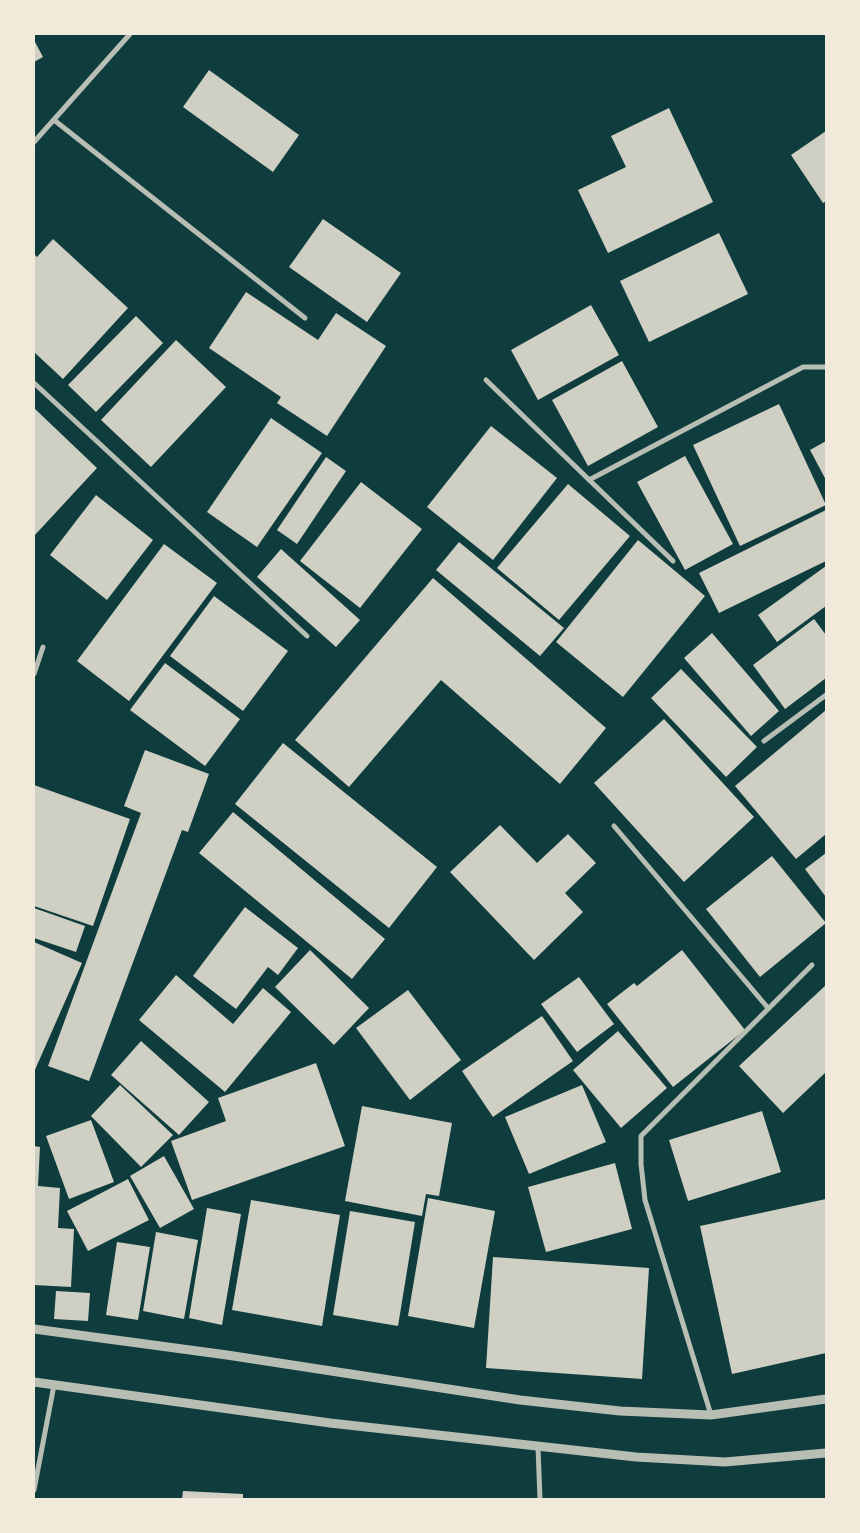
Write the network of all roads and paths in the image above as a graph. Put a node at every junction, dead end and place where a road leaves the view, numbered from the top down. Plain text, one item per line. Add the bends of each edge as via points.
1 (130, 34) edge
2 (54, 120) junction
3 (34, 142) edge
4 (305, 318) dead end
5 (826, 367) edge
6 (486, 380) dead end
7 (34, 383) edge
8 (589, 480) junction
9 (673, 561) dead end
10 (307, 636) dead end
11 (44, 647) dead end
12 (34, 674) edge
13 (826, 695) edge
14 (764, 741) dead end
15 (614, 826) dead end
16 (812, 965) dead end
17 (768, 1008) junction
18 (34, 1329) edge
19 (34, 1382) edge
20 (54, 1385) junction
21 (826, 1399) edge
22 (711, 1414) junction
23 (538, 1447) junction
24 (826, 1453) edge
25 (34, 1490) edge
26 (540, 1499) edge

1 - 2 street
2 - 3 street
2 - 4 street
5 - 8 street via 803,367
6 - 8 street
7 - 10 street
8 - 9 street
11 - 12 street
13 - 14 street
15 - 17 street
16 - 17 street
17 - 22 street via 641,1136 646,1200
18 - 22 street via 520,1400 620,1411
19 - 20 street
20 - 23 street via 330,1423
20 - 25 street
21 - 22 street
23 - 24 street via 725,1462
23 - 26 street

